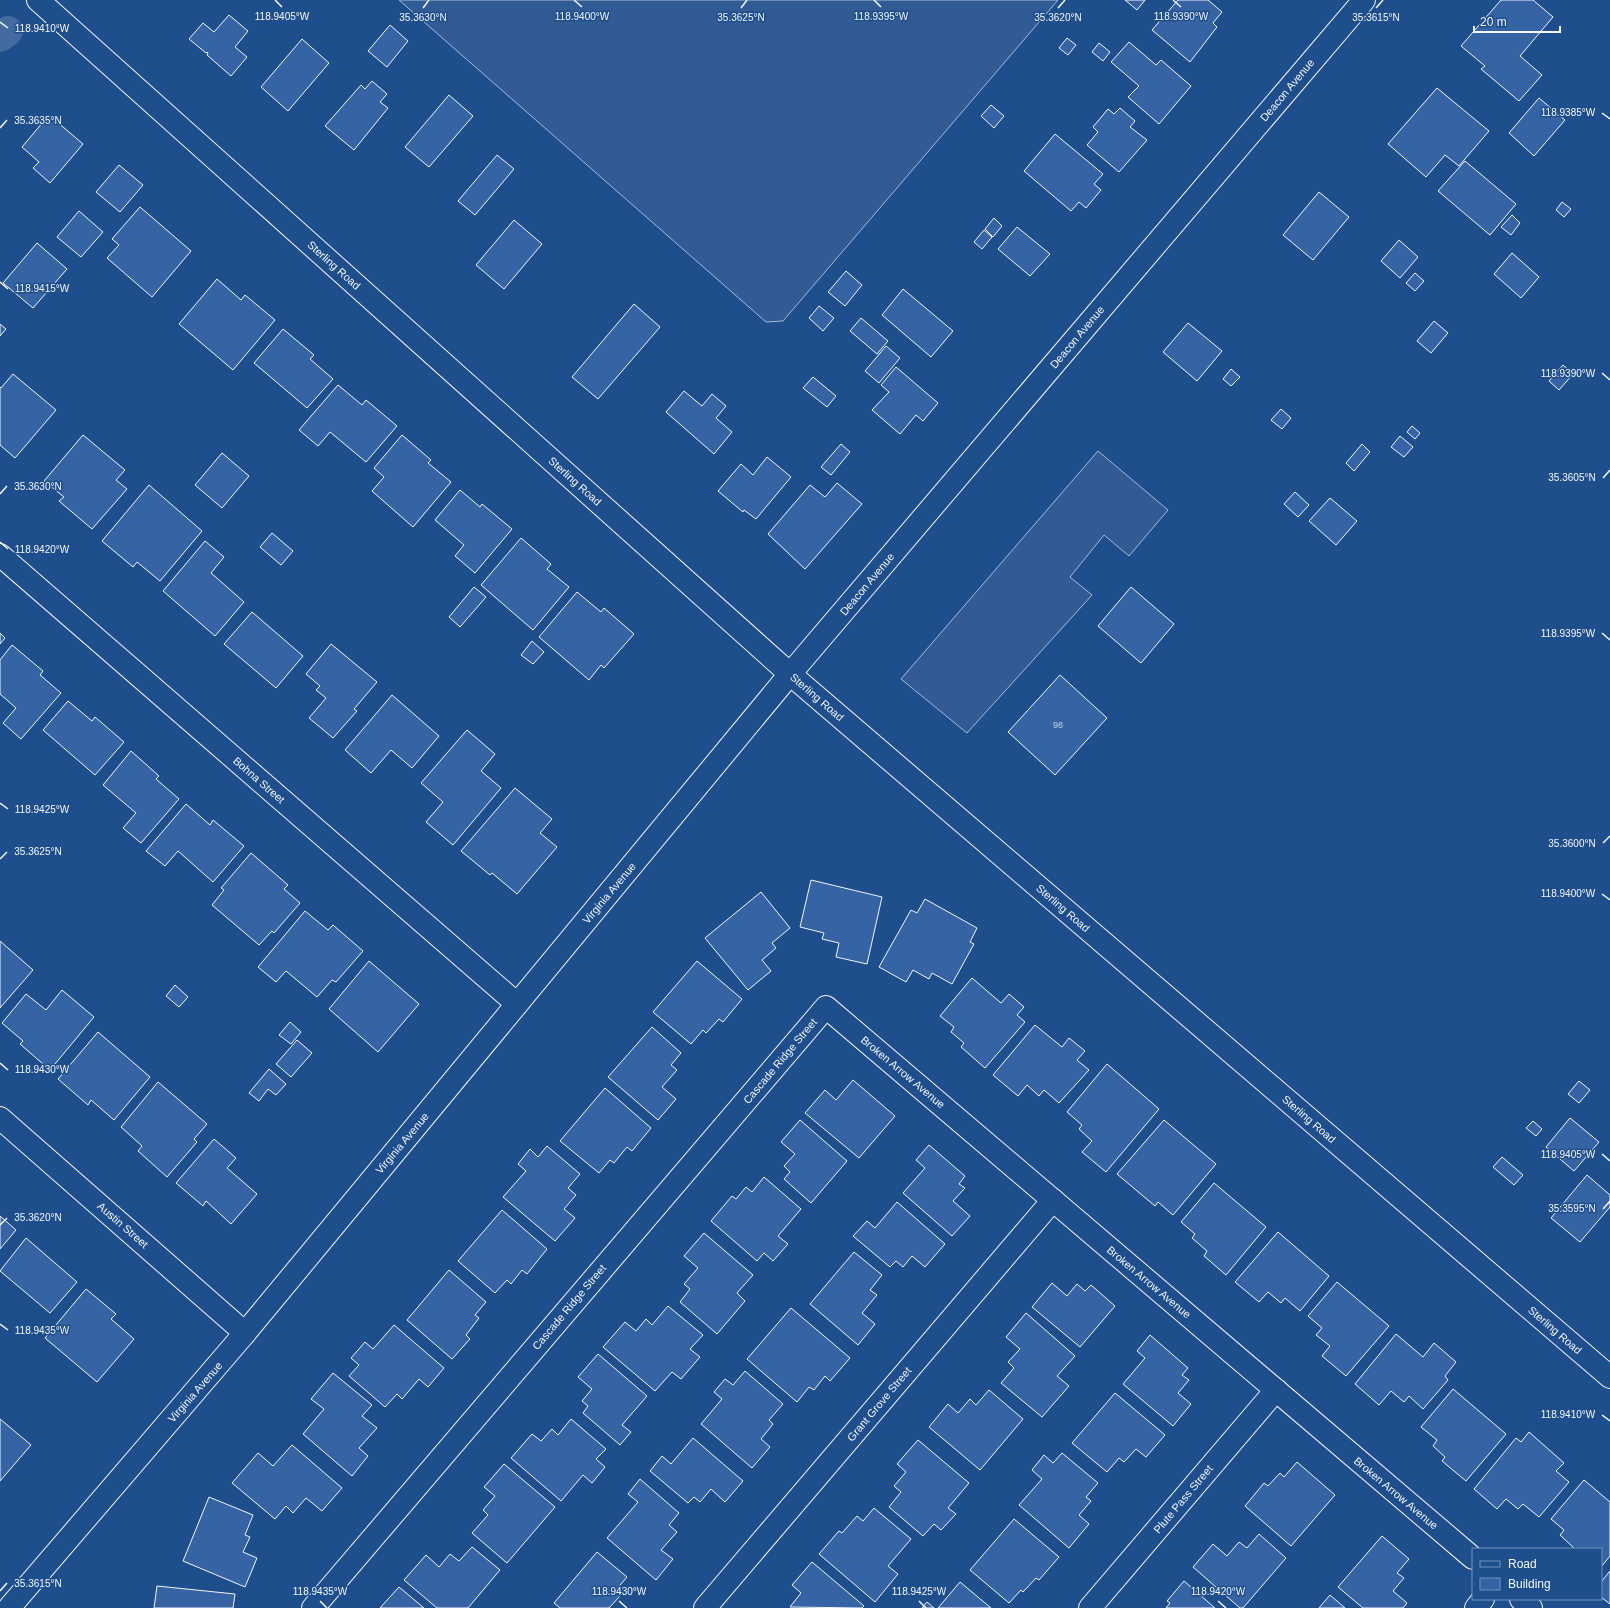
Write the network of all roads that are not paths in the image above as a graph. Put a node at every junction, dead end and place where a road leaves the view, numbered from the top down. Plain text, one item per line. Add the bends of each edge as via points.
1 (38, 0) edge
2 (1364, 0) edge
3 (0, 555) edge
4 (790, 674) junction
5 (517, 1004) junction
6 (826, 1007) joint
7 (0, 1118) edge
8 (1053, 1200) junction
9 (245, 1333) junction
10 (1610, 1377) edge
11 (1276, 1390) junction
12 (1472, 1557) edge
13 (1482, 1600) edge
14 (1522, 1600) edge
15 (10, 1608) edge
16 (313, 1608) edge
17 (705, 1608) edge
18 (1090, 1608) edge
19 (1476, 1608) edge
20 (1531, 1608) edge

1 - 4 street, Sterling Road
2 - 4 street, Deacon Avenue
3 - 5 street, Bohna Street
4 - 5 street, Virginia Avenue
4 - 10 street, Sterling Road
5 - 9 street, Virginia Avenue
6 - 8 street, Broken Arrow Avenue
6 - 16 street, Cascade Ridge Street
7 - 9 street, Austin Street
8 - 11 street, Broken Arrow Avenue
8 - 17 street, Grant Grove Street
9 - 15 street, Virginia Avenue
11 - 12 street, Broken Arrow Avenue
11 - 18 street, Plute Pass Street
13 - 19 street
14 - 20 street

